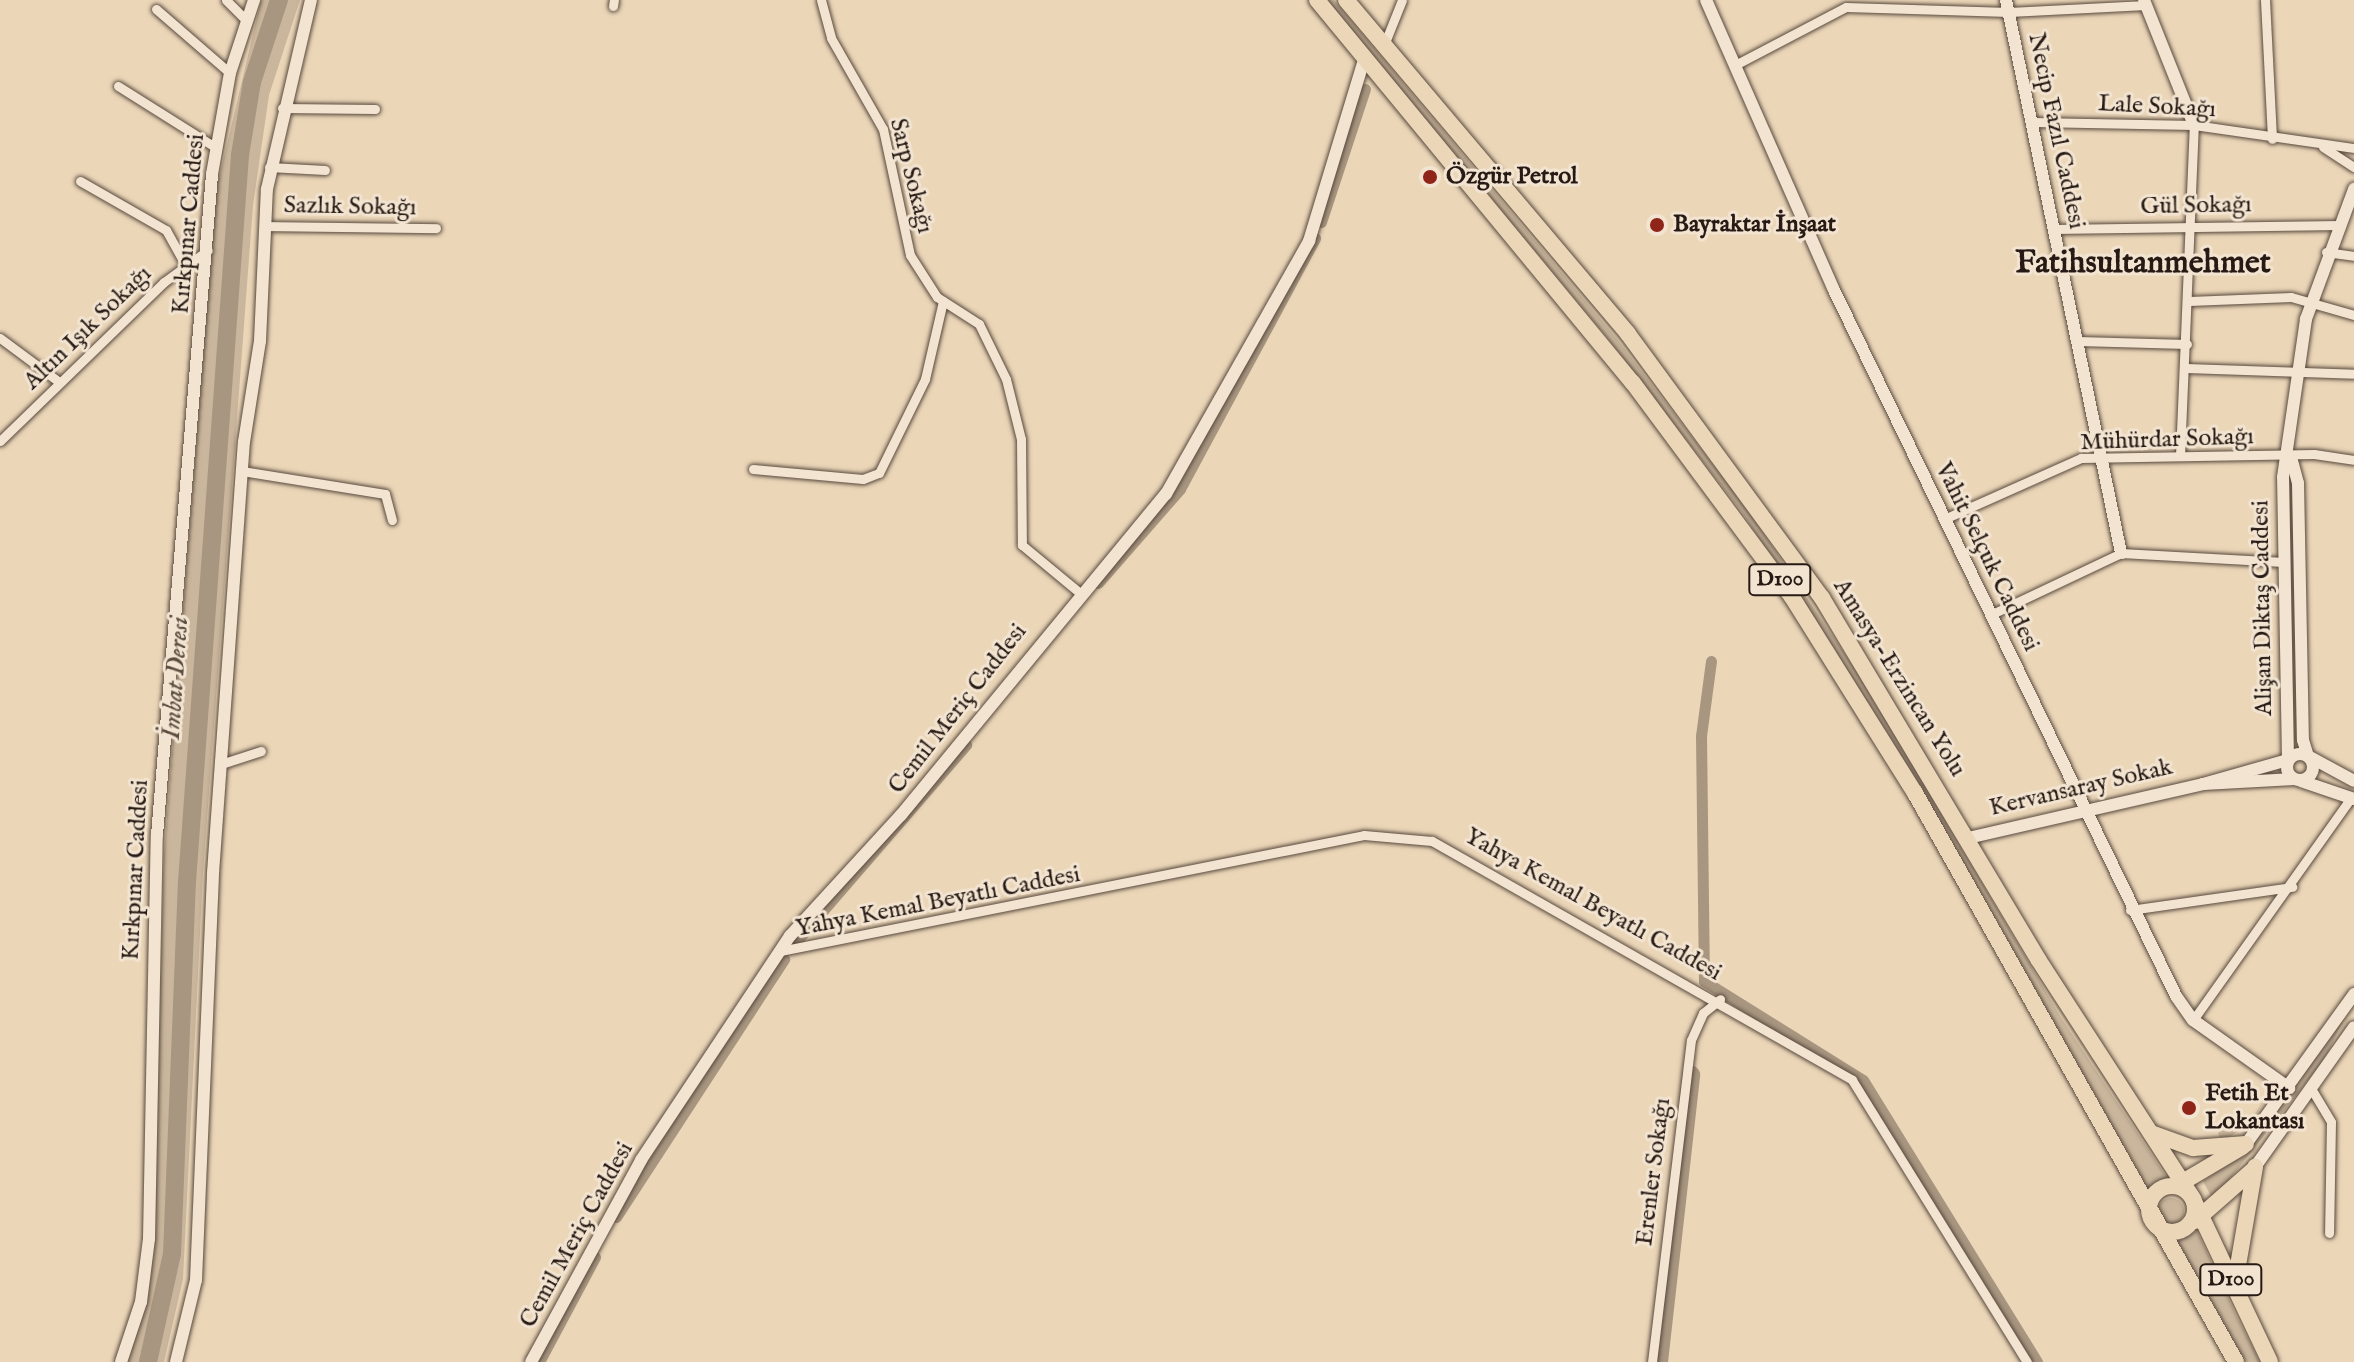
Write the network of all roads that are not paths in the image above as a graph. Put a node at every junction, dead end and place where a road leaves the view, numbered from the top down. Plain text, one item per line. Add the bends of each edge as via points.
1 (226, 0) edge
2 (254, 0) edge
3 (311, 0) edge
4 (821, 0) edge
5 (1317, 0) edge
6 (1346, 0) edge
7 (1402, 0) edge
8 (1706, 0) edge
9 (2265, 0) edge
10 (2145, 2) edge
11 (1863, 3) edge
12 (2007, 6) edge
13 (156, 9) dead end
14 (247, 21) junction
15 (1384, 45) junction
16 (1365, 57) junction
17 (1735, 65) junction
18 (230, 73) junction
19 (118, 86) dead end
20 (280, 108) junction
21 (375, 109) dead end
22 (2034, 122) junction
23 (2194, 125) junction
24 (2272, 139) junction
25 (215, 147) junction
26 (2323, 147) junction
27 (2354, 148) edge
28 (269, 167) junction
29 (2354, 167) edge
30 (325, 170) dead end
31 (80, 181) dead end
32 (2354, 189) edge
33 (2192, 225) junction
34 (2340, 225) junction
35 (264, 226) junction
36 (436, 228) dead end
37 (2053, 229) junction
38 (208, 250) junction
39 (2325, 252) junction
40 (2354, 256) edge
41 (185, 264) junction
42 (943, 301) junction
43 (2189, 301) junction
44 (2310, 304) junction
45 (2354, 315) edge
46 (0, 338) edge
47 (2078, 341) junction
48 (2187, 344) junction
49 (2186, 368) junction
50 (2297, 369) junction
51 (2354, 374) edge
52 (59, 382) junction
53 (0, 441) edge
54 (2180, 456) junction
55 (2102, 457) junction
56 (2291, 457) junction
57 (2354, 460) edge
58 (753, 469) dead end
59 (242, 471) junction
60 (1944, 519) junction
61 (392, 520) dead end
62 (2121, 553) junction
63 (2284, 562) junction
64 (1080, 593) junction
65 (1990, 615) junction
66 (261, 751) dead end
67 (2308, 756) junction
68 (2288, 760) junction
69 (221, 764) junction
70 (2296, 780) junction
71 (2354, 781) edge
72 (2203, 784) junction
73 (2353, 798) edge
74 (2082, 806) junction
75 (1968, 838) junction
76 (2292, 887) junction
77 (2130, 910) junction
78 (780, 951) junction
79 (1720, 999) junction
80 (2352, 1001) edge
81 (2193, 1020) junction
82 (2354, 1027) edge
83 (2289, 1088) junction
84 (2312, 1090) junction
85 (2151, 1133) junction
86 (2246, 1144) junction
87 (2255, 1167) junction
88 (2180, 1184) junction
89 (2193, 1199) junction
90 (2202, 1216) junction
91 (2152, 1222) junction
92 (2187, 1227) junction
93 (2329, 1233) dead end
94 (2235, 1290) junction
95 (121, 1362) edge
96 (176, 1362) edge
97 (531, 1362) edge
98 (1652, 1362) edge
99 (2027, 1362) edge
100 (2236, 1362) edge
101 (2270, 1362) edge

1 - 14 street
2 - 14 street, Kırkpınar Caddesi
3 - 20 street
4 - 42 street, Sarp Sokağı via 831,38 883,129 910,255
5 - 16 highway, Amasya-Erzincan Yolu / D100
6 - 15 highway, Amasya-Erzincan Yolu / D100
7 - 15 street
8 - 17 street, Vahit Selçuk Caddesi
9 - 24 street
10 - 12 street
10 - 23 street
11 - 12 street
11 - 17 street via 1835,12
12 - 22 street, Necip Fazıl Caddesi
13 - 18 street
14 - 18 street, Kırkpınar Caddesi
15 - 75 highway, Amasya-Erzincan Yolu / D100 via 1724,459 1872,674
16 - 64 street, Cemil Meriç Caddesi via 1296,269 1166,494
16 - 91 highway, Amasya-Erzincan Yolu / D100 via 1633,383 1792,597 1915,793
17 - 60 street, Vahit Selçuk Caddesi
18 - 25 street, Kırkpınar Caddesi
19 - 25 street
20 - 21 street
20 - 28 street
22 - 23 street, Lale Sokağı
22 - 37 street, Necip Fazıl Caddesi
23 - 24 street, Lale Sokağı
23 - 33 street
24 - 26 street, Lale Sokağı
25 - 38 street, Kırkpınar Caddesi
26 - 27 street, Lale Sokağı
26 - 29 street, Lale Sokağı
28 - 30 street
28 - 35 street
31 - 41 street via 166,230
32 - 34 street, Alişan Diktaş Caddesi
33 - 34 street, Gül Sokağı
33 - 37 street, Gül Sokağı
33 - 43 street
34 - 39 street, Alişan Diktaş Caddesi
35 - 36 street, Sazlık Sokağı
35 - 59 street via 260,341
37 - 47 street, Necip Fazıl Caddesi
38 - 41 street, Altın Işık Sokağı
38 - 95 street, Kırkpınar Caddesi via 157,835 149,1239 141,1302
39 - 40 street
39 - 44 street, Alişan Diktaş Caddesi
41 - 52 street, Altın Işık Sokağı
42 - 58 street via 925,379 879,473 863,479
42 - 64 street, Sarp Sokağı via 979,324 1013,401 1023,462 1022,545
43 - 44 street via 2280,297
43 - 48 street
44 - 45 street
44 - 50 street, Alişan Diktaş Caddesi
46 - 52 street
47 - 48 street
47 - 55 street, Necip Fazıl Caddesi
48 - 49 street
49 - 50 street
49 - 54 street
50 - 51 street
50 - 56 street, Alişan Diktaş Caddesi
52 - 53 street, Altın Işık Sokağı
54 - 55 street, Mühürdar Sokağı
54 - 56 street, Mühürdar Sokağı
55 - 60 street, Mühürdar Sokağı via 2073,461
55 - 62 street, Necip Fazıl Caddesi
56 - 57 street, Mühürdar Sokağı
56 - 63 street, Alişan Diktaş Caddesi via 2283,477
56 - 67 street, Alişan Diktaş Caddesi
59 - 61 street via 385,494
59 - 69 street
60 - 65 street, Vahit Selçuk Caddesi
62 - 63 street
62 - 65 street
63 - 68 street, Alişan Diktaş Caddesi
64 - 78 street, Cemil Meriç Caddesi via 901,815
65 - 74 street, Vahit Selçuk Caddesi
66 - 69 street
67 - 68 street, Kervansaray Sokak
67 - 70 street via 2312,772
67 - 71 street
68 - 70 street, Alişan Diktaş Caddesi
68 - 72 street, Kervansaray Sokak
69 - 96 street via 198,1255
70 - 72 street, Kervansaray Sokak
70 - 73 street
72 - 74 street, Kervansaray Sokak
73 - 76 street
74 - 75 street, Kervansaray Sokak
74 - 77 street, Vahit Selçuk Caddesi
75 - 85 highway, Amasya-Erzincan Yolu / D100
76 - 77 street
76 - 81 street
77 - 81 street, Vahit Selçuk Caddesi
78 - 79 street, Yahya Kemal Beyatlı Caddesi via 1395,834 1476,861
78 - 97 street, Cemil Meriç Caddesi via 641,1160
79 - 98 street, Erenler Sokağı via 1703,1013 1691,1040
79 - 99 street, Yahya Kemal Beyatlı Caddesi via 1861,1089
80 - 83 street
81 - 83 street, Vahit Selçuk Caddesi
82 - 84 street
83 - 86 street
84 - 87 street
84 - 93 street via 2331,1122
85 - 86 highway via 2193,1148
85 - 88 highway, Amasya-Erzincan Yolu / D100
86 - 88 highway
87 - 90 highway
87 - 94 highway via 2241,1220
88 - 89 highway, D100
88 - 91 highway via 2150,1199
89 - 90 highway, D100
89 - 92 highway
90 - 92 highway
90 - 94 highway, D100
91 - 92 highway via 2172,1233
91 - 100 highway, Amasya-Erzincan Yolu / D100
94 - 101 highway, D100

